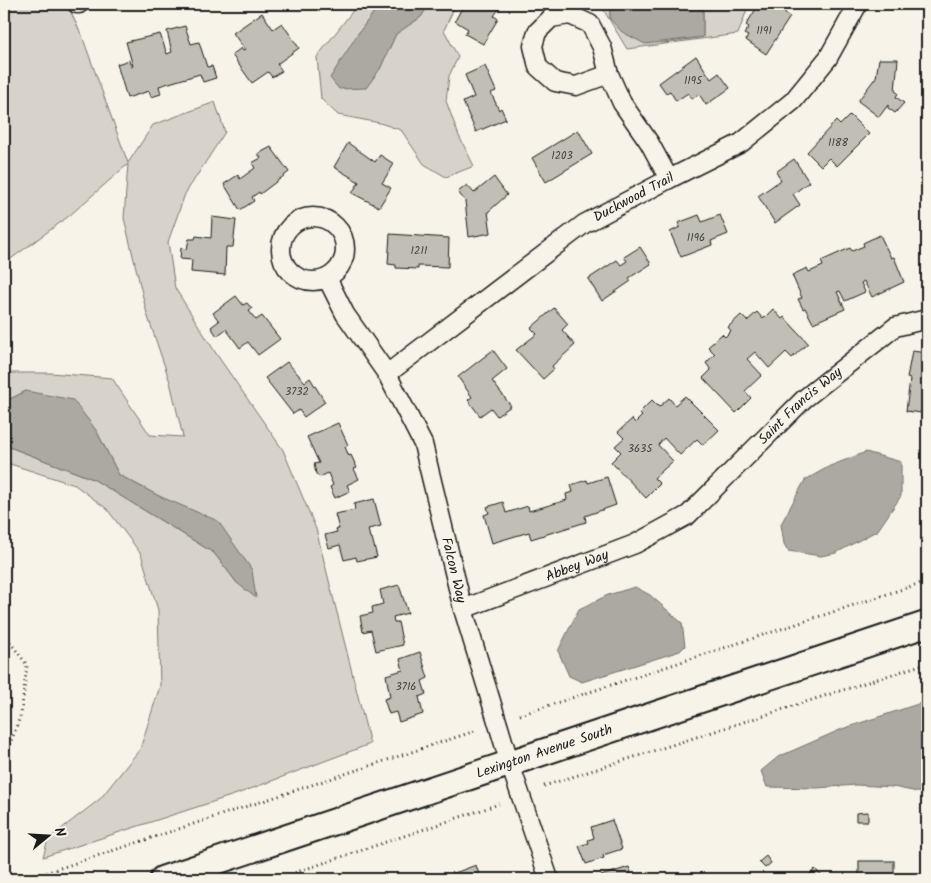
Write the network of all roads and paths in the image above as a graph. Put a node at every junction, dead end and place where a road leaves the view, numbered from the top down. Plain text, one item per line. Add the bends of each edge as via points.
1 (858, 4) edge
2 (609, 74) junction
3 (670, 178) junction
4 (327, 278) dead end
5 (927, 319) edge
6 (387, 374) junction
7 (688, 515) joint
8 (927, 581) edge
9 (463, 609) junction
10 (927, 624) edge
11 (4, 634) edge
12 (927, 663) edge
13 (520, 715) dead end
14 (475, 731) dead end
15 (4, 760) edge
16 (510, 764) junction
17 (544, 786) dead end
18 (499, 804) dead end
19 (27, 879) edge
20 (163, 879) edge
21 (276, 879) edge
22 (549, 879) edge

1 - 3 street, Duckwood Trail via 828,58 793,101 741,143
2 - 2 street via 602,48 590,24 570,15 551,18 537,32 533,46 538,67 555,82 576,86
2 - 3 street via 622,104
3 - 6 street, Duckwood Trail via 584,224
4 - 6 street, Falcon Way via 345,314
5 - 7 street, Saint Francis Way via 895,327 804,398
6 - 9 street, Falcon Way via 423,444
7 - 9 street, Abbey Way via 634,544
8 - 13 path
9 - 16 street, Falcon Way
10 - 16 street, Lexington Avenue South
11 - 15 path via 26,665 21,714
12 - 17 path
14 - 19 path
16 - 20 street, Lexington Avenue South
16 - 22 street, Falcon Way
18 - 21 path

